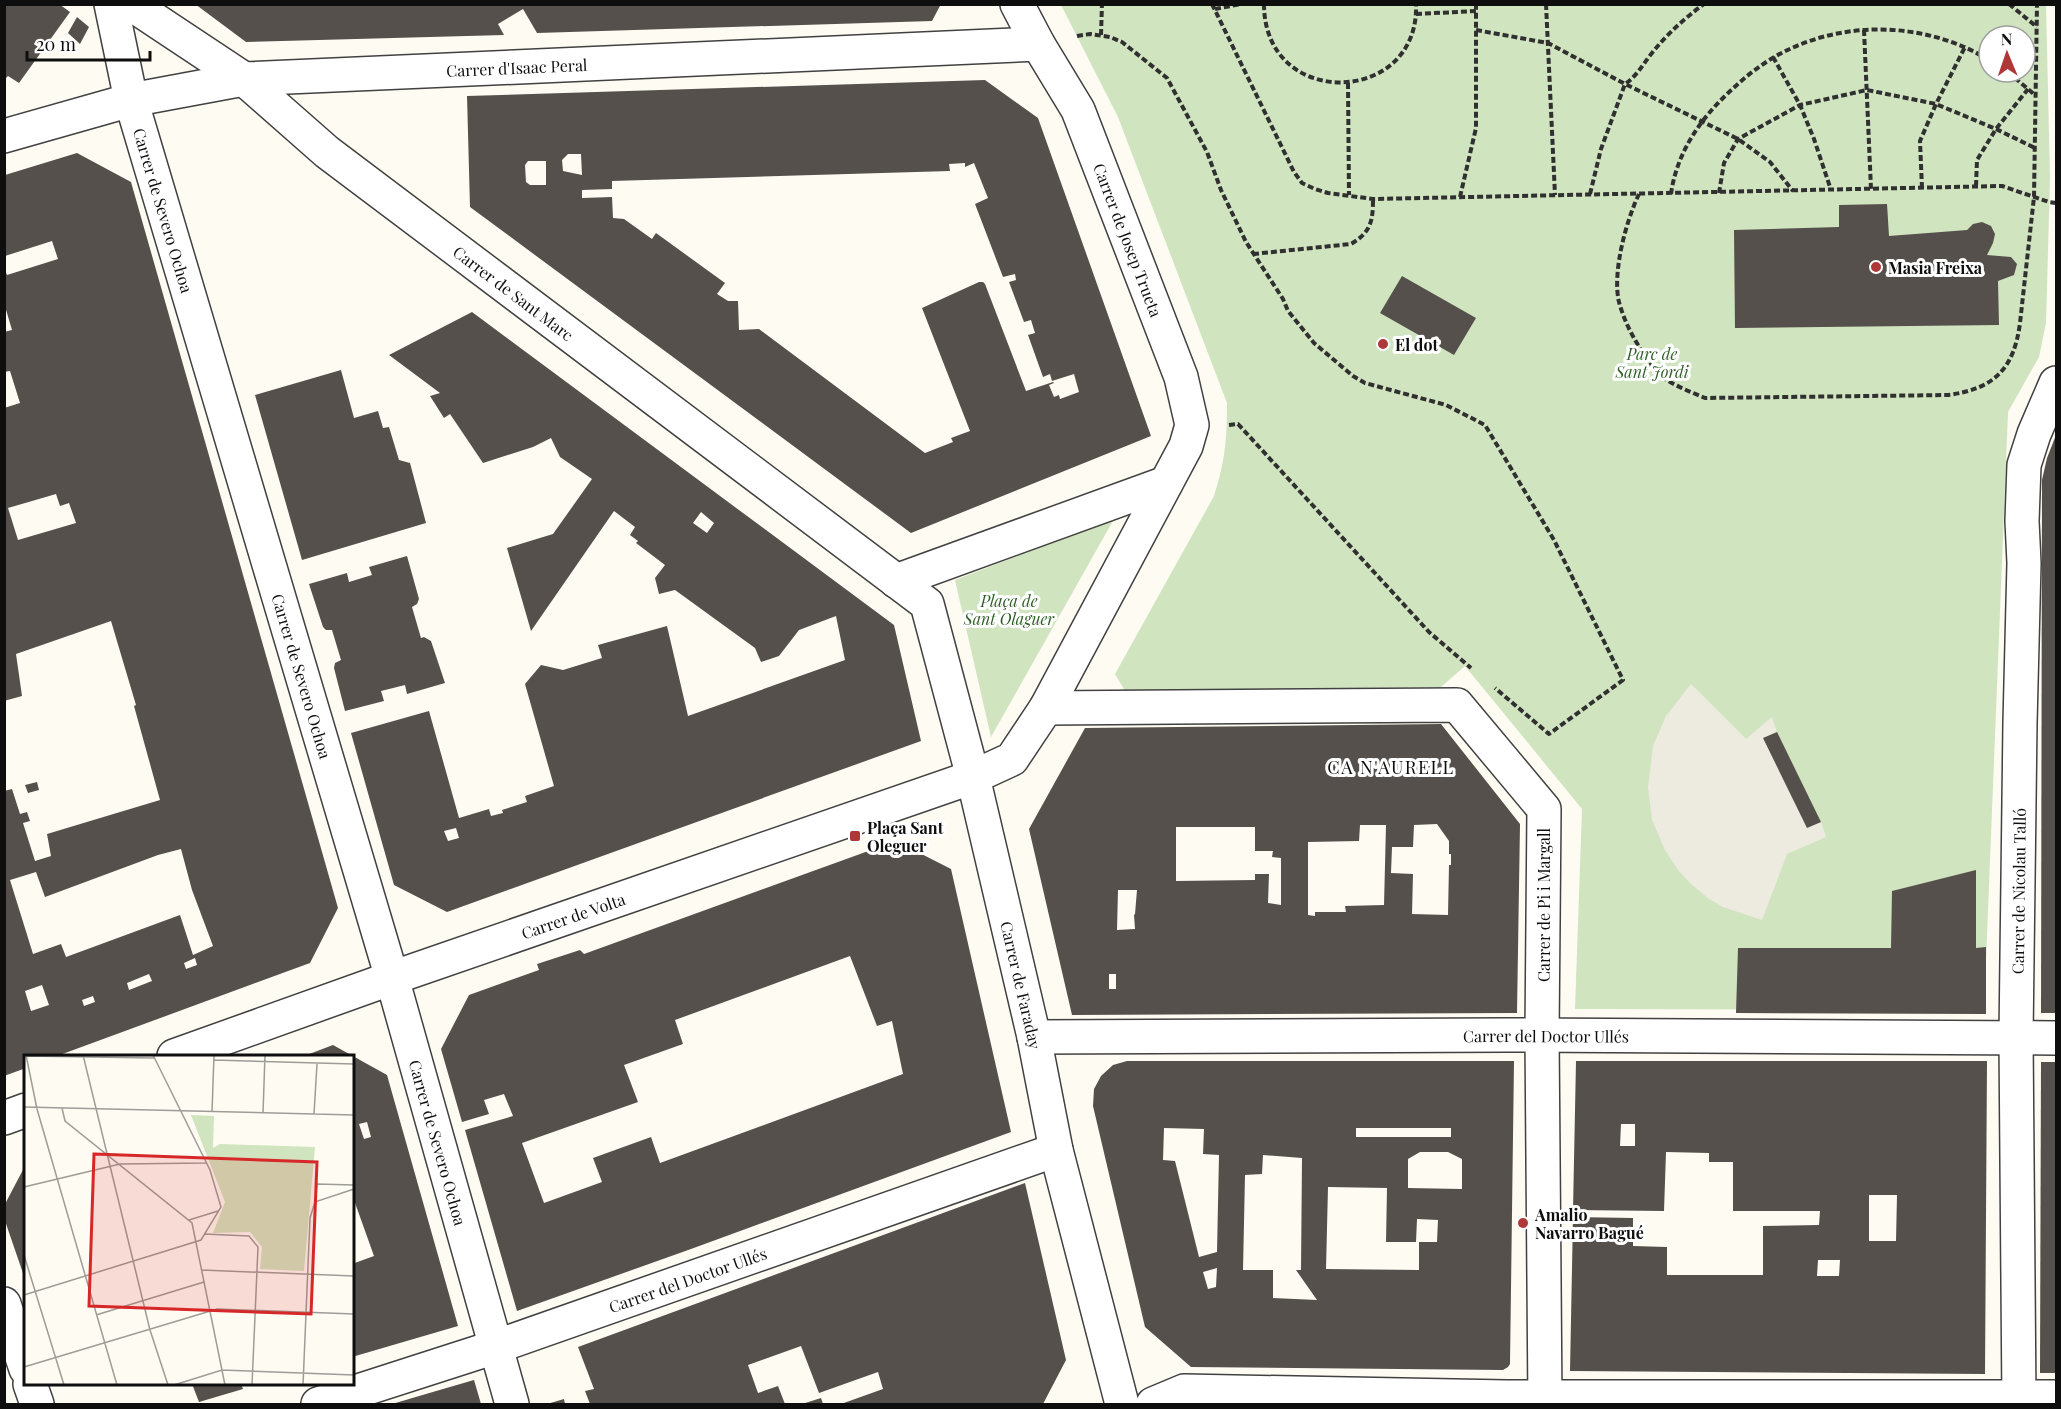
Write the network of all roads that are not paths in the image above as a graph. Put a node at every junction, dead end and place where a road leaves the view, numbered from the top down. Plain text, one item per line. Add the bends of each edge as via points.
1 (111, 4) edge
2 (131, 4) edge
3 (1017, 4) edge
4 (1038, 44) junction
5 (244, 79) junction
6 (131, 100) junction
7 (4, 136) edge
8 (2056, 383) edge
9 (1166, 483) junction
10 (896, 581) junction
11 (1046, 708) junction
12 (974, 777) junction
13 (392, 978) junction
14 (1542, 1035) junction
15 (1034, 1037) junction
16 (2016, 1037) junction
17 (2056, 1038) edge
18 (177, 1055) edge
19 (24, 1111) edge
20 (4, 1118) edge
21 (1056, 1150) junction
22 (4, 1305) edge
23 (495, 1347) junction
24 (24, 1363) edge
25 (31, 1385) edge
26 (2056, 1397) edge
27 (1545, 1400) edge
28 (2019, 1400) edge
29 (37, 1404) edge
30 (318, 1404) edge
31 (512, 1404) edge
32 (1122, 1404) edge
33 (1153, 1404) edge

1 - 6 street, Carrer de Severo Ochoa
2 - 5 street, Carrer de Sant Marc
3 - 4 street, Carrer de Josep Trueta
4 - 5 street, Carrer d'Isaac Peral
4 - 9 street, Carrer de Josep Trueta via 1078,110 1181,376 1192,425 1186,446
5 - 6 street, Carrer d'Isaac Peral
5 - 10 street, Carrer de Sant Marc via 327,152
6 - 7 street, Carrer d'Isaac Peral
6 - 13 street, Carrer de Severo Ochoa
8 - 16 street, Carrer de Nicolau Talló via 2024,465
9 - 10 street
9 - 11 street
10 - 12 street, Carrer de Faraday via 927,604
11 - 12 street via 1012,759
11 - 14 street, Carrer de Pi i Margall via 1457,705 1544,809
12 - 13 street, Carrer de Volta
12 - 15 street, Carrer de Faraday
13 - 18 street, Carrer de Volta
13 - 23 street, Carrer de Severo Ochoa
14 - 15 street, Carrer del Doctor Ullés
14 - 16 street, Carrer del Doctor Ullés
14 - 27 street, Carrer de Pi i Margall
15 - 21 street, Carrer de Faraday
16 - 17 street, Carrer del Doctor Ullés
16 - 28 street, Carrer de Nicolau Talló
19 - 20 street
21 - 23 street, Carrer del Doctor Ullés
21 - 32 street, Carrer de Faraday
22 - 24 street
23 - 30 street, Carrer del Doctor Ullés
23 - 31 street, Carrer de Severo Ochoa
25 - 29 street
26 - 28 street
27 - 28 street
27 - 33 street via 1184,1391

